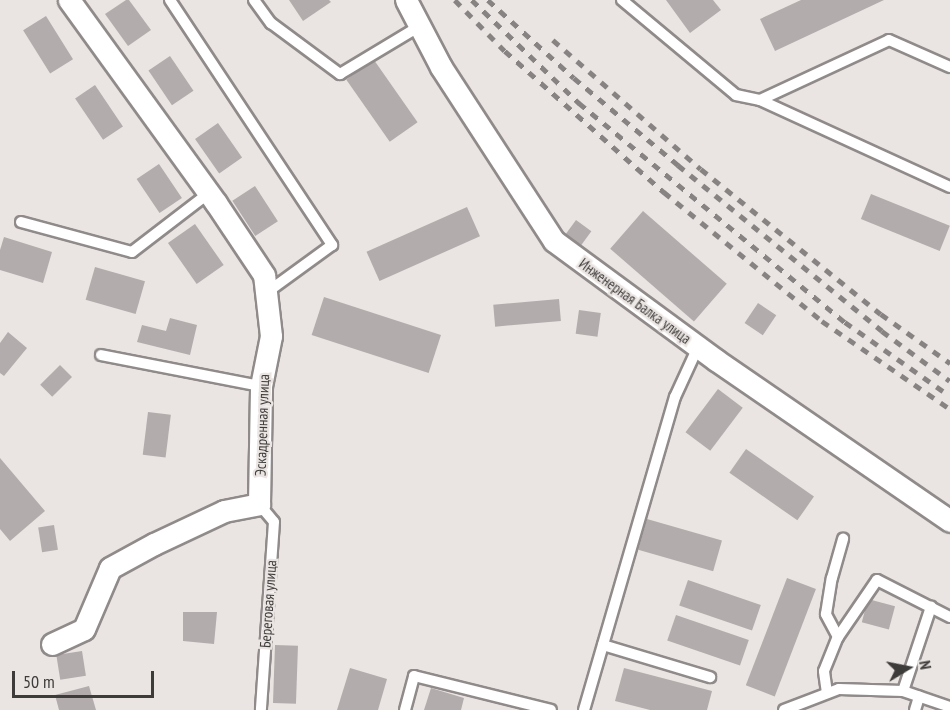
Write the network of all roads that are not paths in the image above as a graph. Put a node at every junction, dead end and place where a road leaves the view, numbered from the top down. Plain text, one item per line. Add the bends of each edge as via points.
1 (69, 0) edge
2 (170, 0) edge
3 (254, 0) edge
4 (406, 0) edge
5 (622, 0) edge
6 (420, 26) junction
7 (950, 67) edge
8 (760, 100) junction
9 (950, 187) edge
10 (209, 193) junction
11 (21, 222) dead end
12 (266, 293) junction
13 (698, 347) junction
14 (101, 355) dead end
15 (261, 386) junction
16 (259, 504) junction
17 (950, 521) edge
18 (843, 539) dead end
19 (931, 607) junction
20 (950, 618) edge
21 (838, 637) junction
22 (52, 644) dead end
23 (603, 645) junction
24 (710, 677) dead end
25 (903, 691) junction
26 (827, 693) junction
27 (919, 697) junction
28 (950, 707) edge
29 (261, 710) edge
30 (405, 710) edge
31 (551, 710) edge
32 (584, 710) edge
33 (784, 710) edge
34 (915, 710) edge

1 - 10 street, Эскадренная улица
2 - 12 lane via 332,245
3 - 6 lane via 271,23 340,74
4 - 6 street, Инженерная Балка улица
5 - 8 lane via 736,95
6 - 13 street, Инженерная Балка улица via 441,67 554,241
7 - 8 lane via 889,40
8 - 9 lane
10 - 11 lane via 132,252
10 - 12 street, Эскадренная улица via 264,275
12 - 15 street, Эскадренная улица via 271,336
13 - 17 street, Инженерная Балка улица
13 - 23 lane via 675,397
14 - 15 lane
15 - 16 street, Эскадренная улица
16 - 22 street via 224,511 110,568 84,629
16 - 29 lane, Береговая улица via 274,522
18 - 21 lane via 826,614
19 - 20 lane
19 - 21 lane via 877,580
19 - 25 lane
21 - 26 lane via 824,671
23 - 24 lane
23 - 32 lane
25 - 26 lane via 839,689
25 - 27 lane
26 - 33 lane
27 - 28 lane
27 - 34 lane
30 - 31 lane via 414,676

